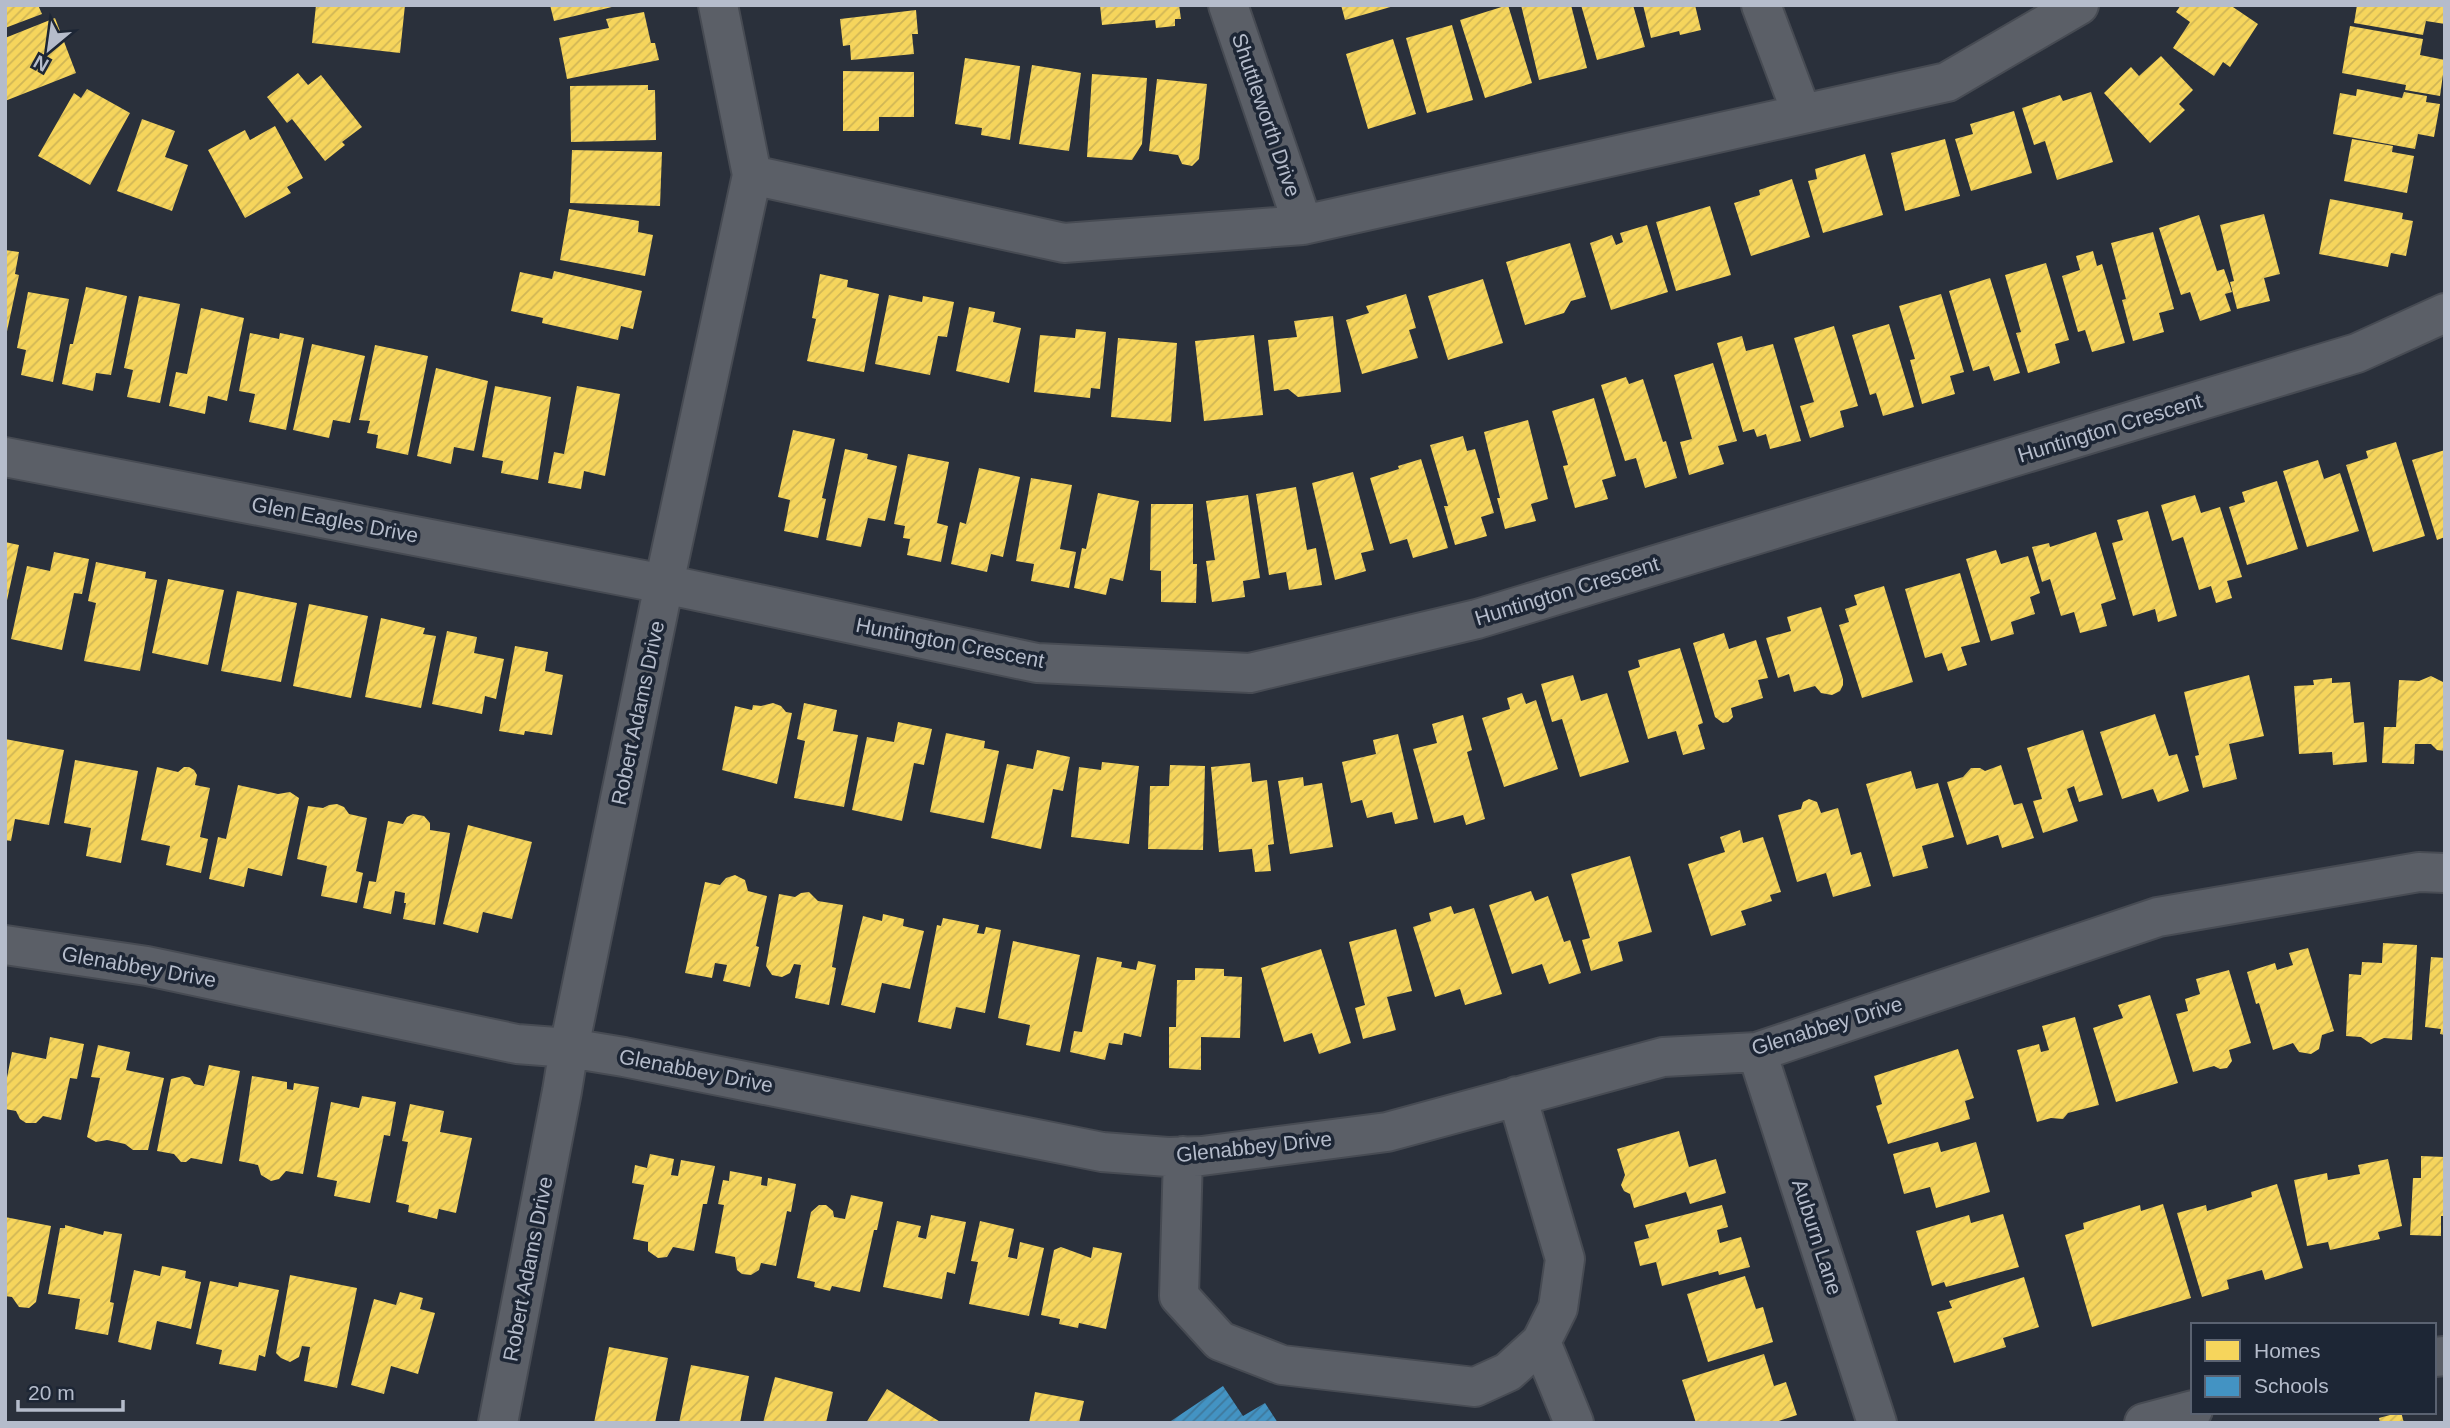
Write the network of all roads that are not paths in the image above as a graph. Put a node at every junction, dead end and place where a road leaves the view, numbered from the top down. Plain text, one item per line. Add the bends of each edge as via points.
1 (718, 5) edge
2 (1228, 5) edge
3 (1761, 5) edge
4 (2079, 5) edge
5 (1802, 114) junction
6 (752, 175) junction
7 (1303, 225) junction
8 (2445, 313) edge
9 (5, 457) edge
10 (664, 584) junction
11 (2445, 873) edge
12 (5, 945) edge
13 (569, 1048) junction
14 (1757, 1052) junction
15 (1517, 1097) junction
16 (1183, 1156) junction
17 (1541, 1342) junction
18 (2191, 1411) edge
19 (498, 1423) edge
20 (1574, 1423) edge
21 (1877, 1423) edge
22 (2144, 1423) edge

1 - 6 street, Robert Adams Drive
2 - 7 street, Shuttleworth Drive
3 - 5 street
4 - 5 street via 1947,82
5 - 7 street
6 - 7 street via 1064,243
6 - 10 street, Robert Adams Drive
8 - 10 street, Huntington Crescent via 2357,354 1476,619 1250,674 1037,663
9 - 10 street, Glen Eagles Drive
10 - 13 street, Robert Adams Drive
11 - 14 street, Glenabbey Drive via 2419,872 2158,917
12 - 13 street, Glenabbey Drive via 147,966 517,1044
13 - 16 street, Glenabbey Drive via 1102,1152
13 - 19 street, Robert Adams Drive
14 - 15 street, Glenabbey Drive via 1663,1057
14 - 21 street, Auburn Lane
15 - 16 street, Glenabbey Drive via 1387,1132
15 - 17 street via 1565,1259 1558,1308
16 - 17 street via 1179,1296 1220,1340 1282,1365 1475,1387 1508,1372
17 - 20 street
18 - 22 street

